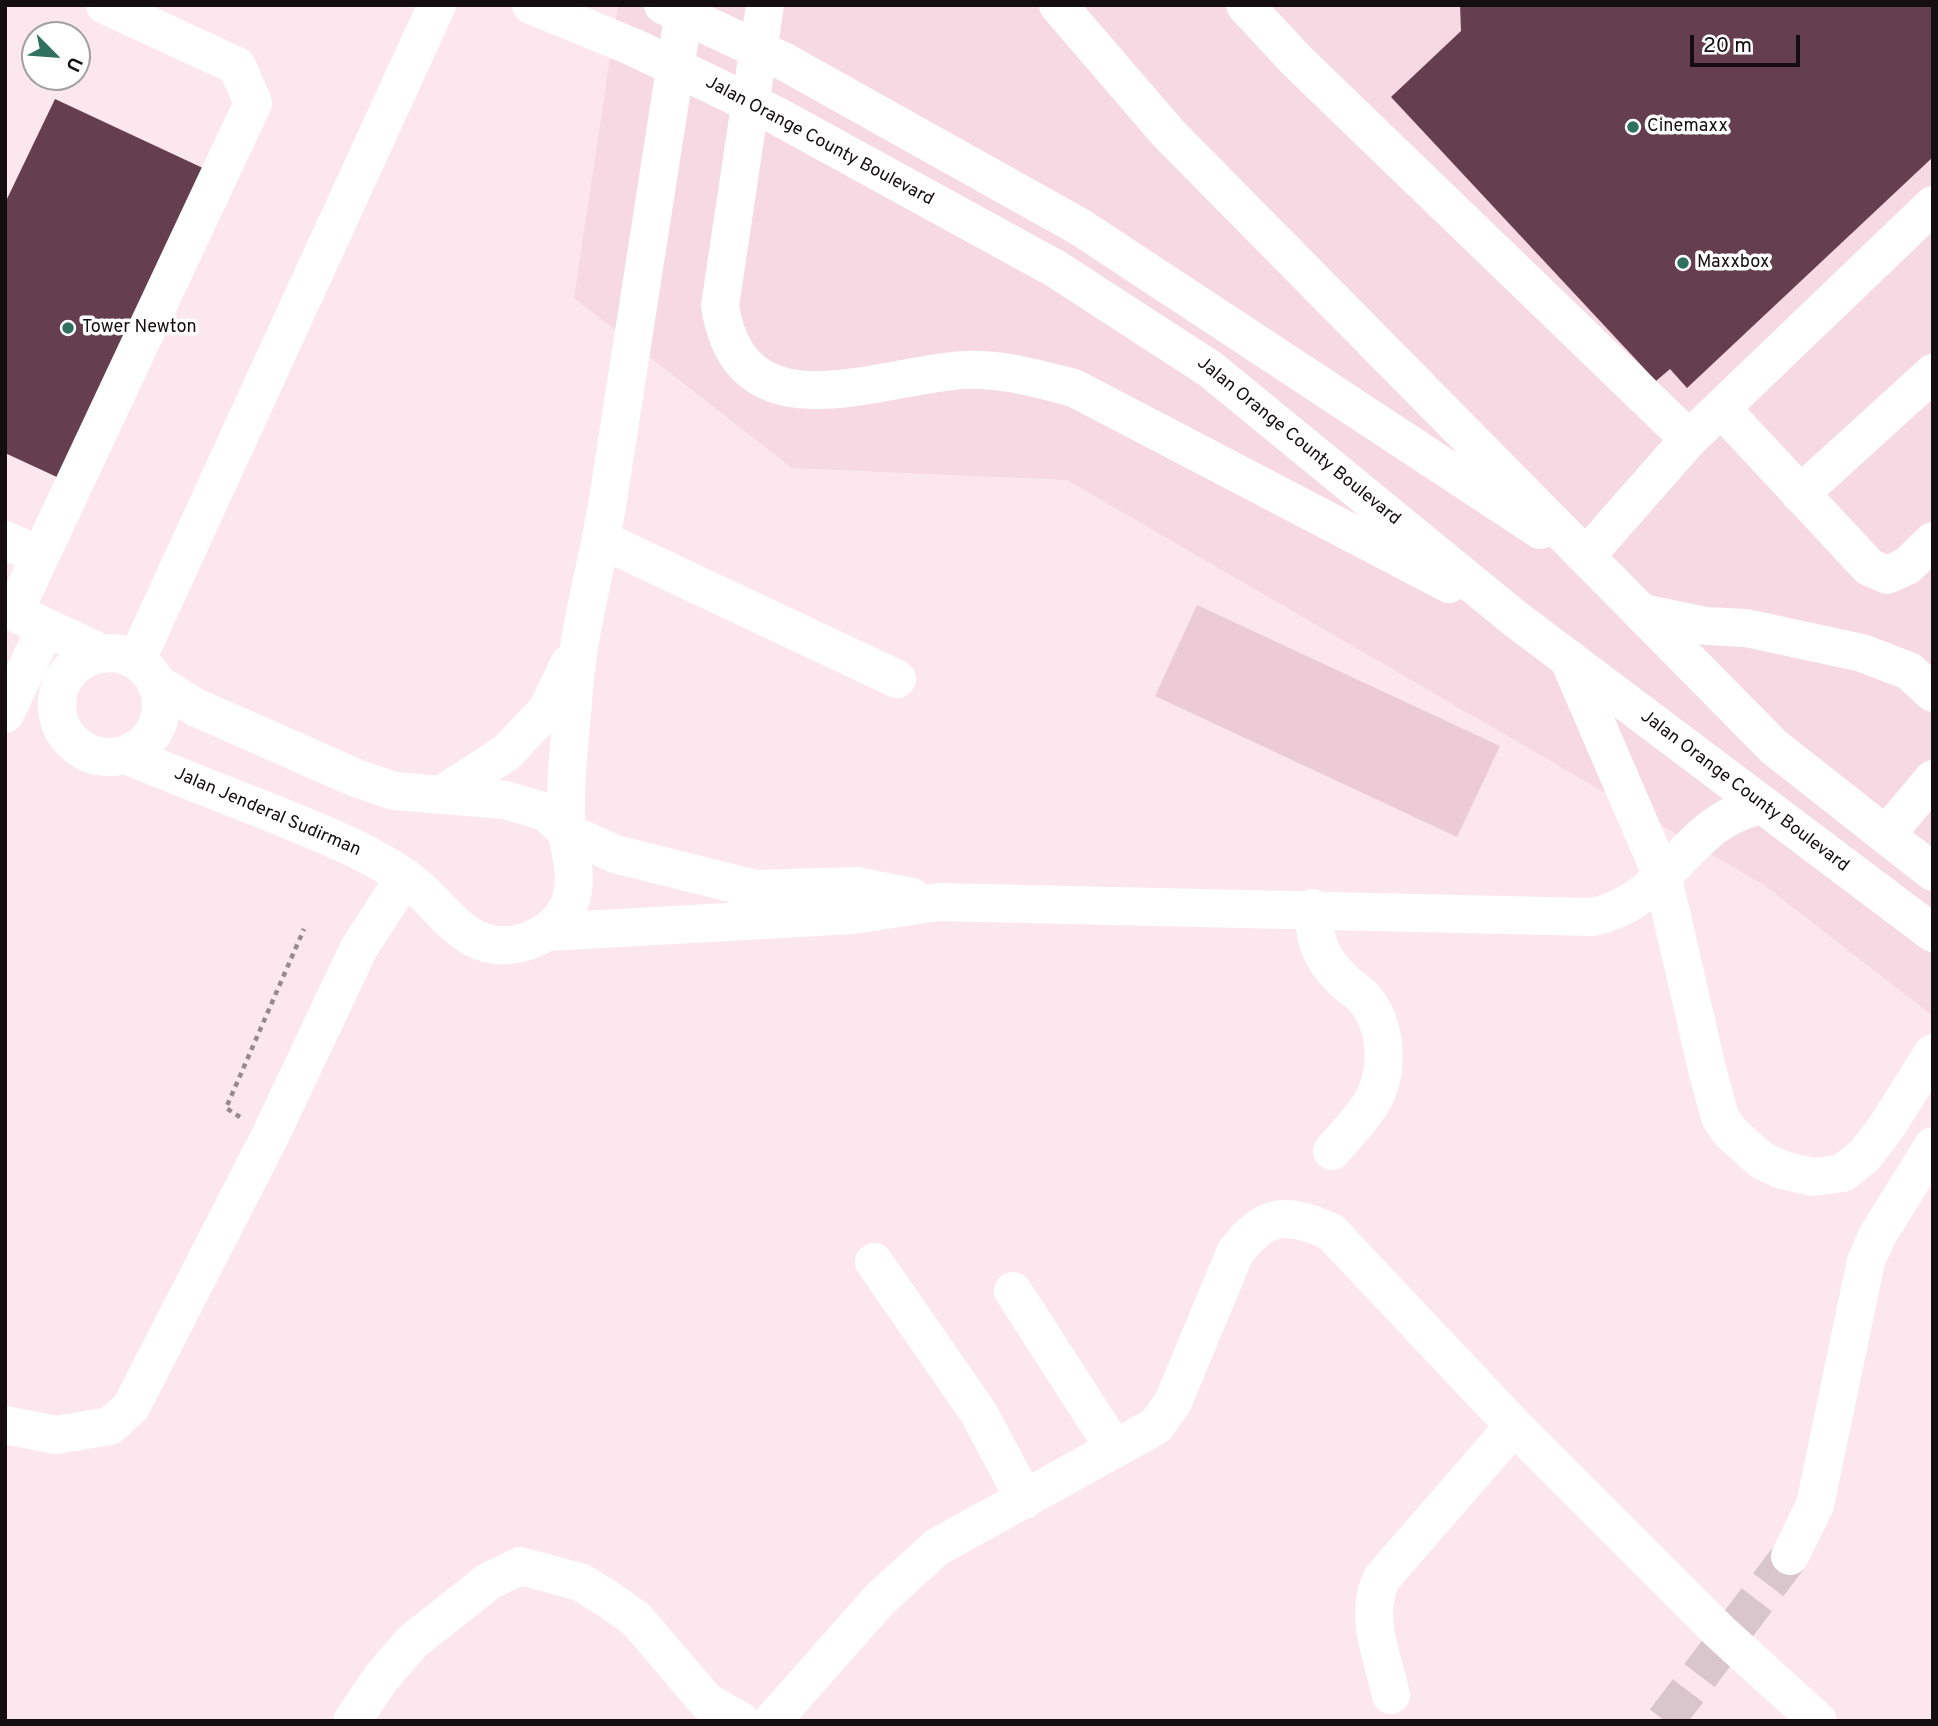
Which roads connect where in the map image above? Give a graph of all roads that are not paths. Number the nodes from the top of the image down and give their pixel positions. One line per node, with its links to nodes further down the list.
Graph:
1 (105, 5): 17 (street)
2 (437, 5): 24 (street)
3 (531, 5): 21 (street, Jalan Orange County Boulevard)
4 (663, 5): 18 (street)
5 (685, 5): 15 (street)
6 (765, 5): 21 (street)
7 (1058, 5): 18 (street)
8 (1245, 5): 12 (street)
9 (1933, 205): 11 (street)
10 (1933, 373): 13 (street)
11 (1721, 408): 12 (street); 13 (street)
12 (1689, 439): 18 (street)
13 (1800, 494): 16 (street)
14 (5, 540): 17 (street)
15 (602, 540): 22 (street); 25 (street)
16 (1933, 541)
17 (40, 556): 20 (street)
18 (1597, 565): 19 (street)
19 (1643, 613): 26 (street); 34 (street)
20 (22, 616): 24 (street); 27 (street)
21 (1513, 617): 23 (street, Jalan Orange County Boulevard)
22 (577, 646): 31 (street); 33 (street)
23 (1568, 658): 32 (street, Jalan Orange County Boulevard); 37 (street)
24 (131, 665): 28 (street); 29 (street); 31 (street)
25 (897, 679)
26 (1933, 693)
27 (6, 710): 28 (street)
28 (61, 729): 29 (street)
29 (126, 755): 36 (street, Jalan Jenderal Sudirman)
30 (1933, 779): 34 (street)
31 (433, 794): 33 (street)
32 (1762, 805): 37 (street); 41 (street, Jalan Orange County Boulevard)
33 (567, 832): 38 (street); 40 (street)
34 (1886, 835): 35 (street)
35 (1933, 872)
36 (405, 877): 40 (street, Jalan Jenderal Sudirman); 48 (street)
37 (1663, 878): 39 (street); 42 (street)
38 (938, 902): 39 (street); 40 (street, Jalan Jenderal Sudirman)
39 (1312, 908): 44 (street)
40 (548, 932)
41 (1933, 933)
42 (1933, 1053)
43 (1933, 1146): 51 (street)
44 (1332, 1152)
45 (874, 1262): 50 (street)
46 (1013, 1292): 49 (street)
47 (1514, 1426): 49 (street); 52 (street); 56 (street)
48 (7, 1427)
49 (1114, 1448): 50 (street)
50 (1025, 1500): 55 (street)
51 (1790, 1556)
52 (1391, 1695)
53 (352, 1721): 54 (street)
54 (741, 1721)
55 (772, 1721)
56 (1818, 1721)

